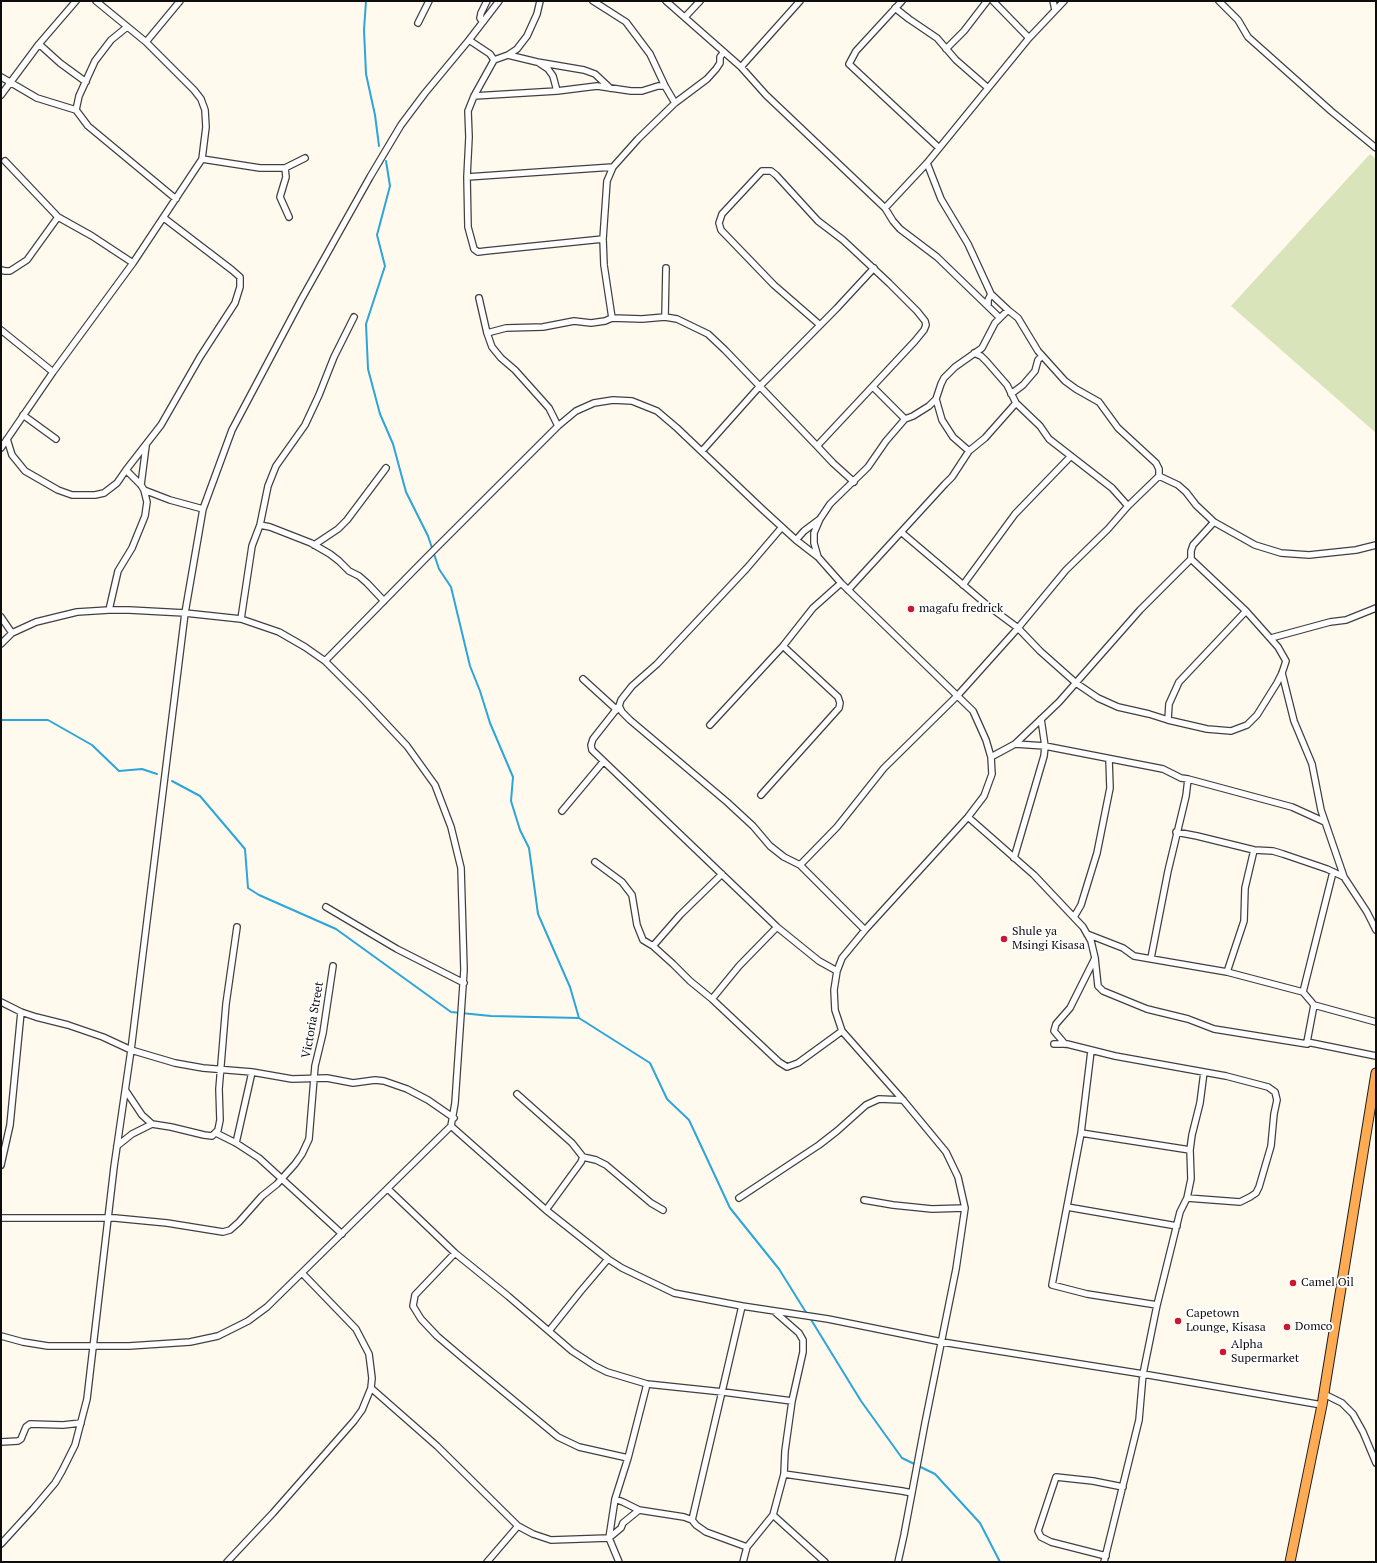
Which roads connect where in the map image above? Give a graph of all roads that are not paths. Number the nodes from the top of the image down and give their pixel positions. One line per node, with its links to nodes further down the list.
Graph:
1 (76, 1): 27 (street)
2 (96, 1): 23 (street)
3 (180, 1): 26 (street)
4 (429, 1): 22 (street)
5 (487, 1): 21 (street)
6 (499, 1): 21 (street)
7 (540, 1): 30 (street)
8 (593, 1): 37 (street)
9 (666, 1): 20 (street)
10 (700, 1): 20 (street)
11 (800, 1): 33 (street)
12 (902, 1): 18 (street)
13 (987, 1): 28 (street)
14 (993, 1): 24 (street)
15 (1052, 1): 19 (street)
16 (1064, 1): 19 (street)
17 (1219, 1): 46 (street)
18 (896, 8): 28 (street); 45 (street)
19 (1055, 10): 24 (street)
20 (685, 17): 29 (street)
21 (482, 22): 25 (street)
22 (418, 23)
23 (127, 27): 26 (street); 35 (street)
24 (1029, 38): 38 (street)
25 (469, 40): 31 (street); 100 (street)
26 (146, 42): 48 (street)
27 (39, 44): 35 (street); 36 (street)
28 (946, 49): 38 (street)
29 (724, 52): 33 (street); 43 (street)
30 (508, 55): 31 (street); 32 (street)
31 (494, 60): 42 (street)
32 (537, 62): 39 (street); 40 (street)
33 (740, 67): 55 (street)
34 (1, 77): 36 (street)
35 (86, 82): 44 (street)
36 (11, 83): 41 (street); 44 (street)
37 (665, 86): 39 (street); 43 (street)
38 (988, 88): 45 (street)
39 (611, 89): 40 (street)
40 (557, 91): 42 (street)
41 (1, 95)
42 (474, 96): 53 (street)
43 (675, 103): 51 (street)
44 (76, 110): 54 (street)
45 (938, 147): 50 (street)
46 (1376, 148)
47 (306, 158): 52 (street)
48 (202, 159): 52 (street); 54 (street)
49 (5, 161): 56 (street)
50 (927, 163): 55 (street); 64 (street)
51 (613, 167): 53 (street); 59 (street)
52 (285, 168): 57 (street)
53 (467, 177): 59 (street)
54 (176, 199): 58 (street)
55 (885, 208): 66 (street)
56 (58, 217): 60 (street); 63 (street)
57 (289, 217)
58 (164, 218): 60 (street); 88 (street)
59 (603, 239): 70 (street)
60 (132, 264): 77 (street)
61 (666, 268): 69 (street)
62 (874, 268): 72 (street); 72 (street); 79 (street)
63 (1, 270)
64 (991, 294): 66 (street); 67 (street)
65 (479, 298): 74 (street)
66 (988, 306): 71 (street)
67 (1008, 310): 71 (street); 76 (street)
68 (354, 317): 103 (street)
69 (665, 317): 70 (street); 78 (street)
70 (612, 318): 74 (street)
71 (1000, 318): 75 (street)
72 (820, 325): 78 (street)
73 (1, 330): 77 (street)
74 (487, 334): 85 (street)
75 (974, 354): 80 (street); 81 (street)
76 (1042, 356): 80 (street); 96 (street)
77 (53, 372): 83 (street)
78 (760, 387): 89 (street); 91 (street)
79 (873, 387): 84 (street); 89 (street)
80 (1011, 394): 82 (street)
81 (936, 399): 84 (street); 92 (street)
82 (1016, 403): 92 (street); 93 (street)
83 (23, 415): 86 (street); 87 (street)
84 (904, 419): 97 (street)
85 (558, 426): 91 (street); 114 (street)
86 (7, 439): 90 (street); 95 (street)
87 (56, 439)
88 (146, 446): 95 (street); 98 (street)
89 (817, 446): 97 (street)
90 (1, 448)
91 (702, 451): 104 (street)
92 (969, 451): 105 (street)
93 (1070, 456): 99 (street); 112 (street)
94 (386, 468): 107 (street)
95 (126, 470): 98 (street)
96 (1159, 476): 99 (street); 102 (street)
97 (854, 482): 101 (street)
98 (142, 488): 100 (street); 116 (street)
99 (1128, 506): 121 (street)
100 (203, 509): 118 (street)
101 (820, 519): 106 (street); 109 (street)
102 (1214, 522): 108 (street); 110 (street)
103 (260, 525): 107 (street); 120 (street)
104 (782, 527): 106 (street); 131 (street)
105 (901, 532): 112 (street); 113 (street)
106 (796, 540): 109 (street)
107 (314, 545): 114 (street)
108 (1376, 545)
109 (818, 557): 111 (street)
110 (1191, 559): 117 (street); 129 (street)
111 (840, 583): 113 (street); 125 (street)
112 (963, 585): 121 (street)
113 (848, 590): 130 (street)
114 (384, 601): 126 (street)
115 (1376, 608): 123 (street)
116 (109, 610): 118 (street); 122 (street)
117 (1246, 611): 123 (street); 133 (street)
118 (185, 613): 120 (street); 177 (street)
119 (1, 617): 122 (street)
120 (241, 619): 126 (street)
121 (1018, 628): 129 (street); 130 (street)
122 (12, 633): 124 (street)
123 (1271, 638): 127 (street)
124 (1, 644)
125 (783, 646): 134 (street); 141 (street)
126 (325, 661): 166 (street)
127 (1282, 673): 133 (street); 144 (street)
128 (583, 679): 131 (street)
129 (1076, 683): 132 (street); 133 (street)
130 (958, 695): 137 (street); 149 (street)
131 (618, 708): 139 (street); 149 (street)
132 (1040, 719): 135 (street); 136 (street)
133 (1168, 720)
134 (710, 725)
135 (1016, 744): 136 (street); 137 (street)
136 (1045, 746): 138 (street); 147 (street)
137 (991, 757): 143 (street)
138 (1109, 759): 140 (street); 154 (street)
139 (603, 762): 142 (street); 151 (street)
140 (1188, 779): 144 (street); 145 (street)
141 (761, 795)
142 (562, 811)
143 (968, 817): 147 (street); 157 (street)
144 (1325, 822): 152 (street)
145 (1176, 832): 146 (street); 162 (street)
146 (1254, 850): 150 (street); 165 (street)
147 (1014, 858): 154 (street)
148 (595, 862): 160 (street)
149 (800, 865): 157 (street)
150 (1333, 872): 152 (street); 167 (street)
151 (722, 874): 155 (street); 160 (street)
152 (1344, 877): 158 (street)
153 (326, 907): 166 (street)
154 (1074, 918): 159 (street)
155 (777, 927): 164 (street); 168 (street)
156 (238, 928): 180 (street)
157 (865, 930): 164 (street)
158 (1376, 930)
159 (1087, 934): 161 (street); 162 (street)
160 (653, 946): 168 (street)
161 (1095, 958): 174 (street); 176 (street)
162 (1151, 958): 165 (street)
163 (333, 966): 184 (street, Victoria Street)
164 (837, 972): 173 (street)
165 (1227, 972): 167 (street)
166 (464, 983): 188 (street)
167 (1303, 992): 170 (street)
168 (712, 999): 173 (street)
169 (1, 1002): 171 (street)
170 (1314, 1005): 172 (street); 174 (street)
171 (21, 1012): 177 (street); 197 (street)
172 (1376, 1022)
173 (842, 1031): 187 (street)
174 (1307, 1042): 179 (street)
175 (1054, 1044): 176 (street)
176 (1065, 1044): 178 (street)
177 (131, 1050): 180 (street); 185 (street)
178 (1091, 1051): 182 (street); 192 (street)
179 (1376, 1056)
180 (221, 1069): 181 (street); 191 (street)
181 (252, 1072): 184 (street); 193 (street)
182 (1204, 1072): 195 (street); 201 (street)
183 (1376, 1073): 225 (highway)
184 (314, 1078): 188 (street); 198 (street, Victoria Street)
185 (126, 1091): 189 (street); 194 (street)
186 (517, 1094): 196 (street)
187 (903, 1100): 200 (street); 204 (street)
188 (454, 1118): 190 (street)
189 (152, 1124): 191 (street); 194 (street)
190 (451, 1126): 199 (street); 205 (street)
191 (216, 1133): 193 (street)
192 (1080, 1133): 195 (street); 203 (street)
193 (236, 1143): 198 (street)
194 (117, 1146): 208 (street)
195 (1190, 1150): 201 (street)
196 (583, 1157): 205 (street); 206 (street)
197 (1, 1165)
198 (282, 1179): 208 (street, Victoria Street); 210 (street)
199 (388, 1189): 210 (street); 211 (street)
200 (739, 1198)
201 (1187, 1198): 209 (street)
202 (864, 1200): 204 (street)
203 (1067, 1207): 209 (street); 214 (street)
204 (965, 1208): 219 (street)
205 (546, 1210): 212 (street)
206 (663, 1210)
207 (1, 1218): 208 (street, Victoria Street)
208 (109, 1219): 220 (street)
209 (1177, 1226): 214 (street)
210 (342, 1234): 213 (street)
211 (455, 1253): 217 (street); 230 (street)
212 (608, 1259): 215 (street); 217 (street)
213 (302, 1273): 220 (street); 223 (street)
214 (1157, 1305): 221 (street)
215 (742, 1306): 216 (street); 224 (street)
216 (773, 1311): 219 (street); 226 (street)
217 (549, 1331): 222 (street)
218 (1, 1336): 220 (street)
219 (942, 1342): 221 (street); 234 (street)
220 (92, 1346): 228 (street)
221 (1143, 1374): 227 (street); 233 (street)
222 (646, 1384): 224 (street); 230 (street)
223 (371, 1388): 239 (street); 245 (street)
224 (723, 1392): 226 (street); 238 (street)
225 (1324, 1394): 227 (highway); 231 (street)
226 (792, 1401): 232 (street)
227 (1322, 1405): 251 (highway)
228 (81, 1423): 229 (street); 241 (street)
229 (1, 1442)
230 (628, 1458): 235 (street)
231 (1376, 1464)
232 (784, 1474): 234 (street); 237 (street)
233 (1123, 1487): 244 (street); 244 (street)
234 (912, 1494): 250 (street)
235 (615, 1499): 236 (street); 240 (street)
236 (640, 1510): 238 (street); 240 (street)
237 (773, 1515): 242 (street); 249 (street)
238 (692, 1520): 242 (street)
239 (518, 1526): 240 (street); 246 (street)
240 (609, 1538): 247 (street)
241 (1, 1544)
242 (748, 1547): 243 (street)
243 (744, 1559): 248 (street)
244 (1105, 1559)
245 (227, 1562)
246 (487, 1562)
247 (619, 1562)
248 (739, 1562)
249 (825, 1562)
250 (898, 1562)
251 (1290, 1562)

